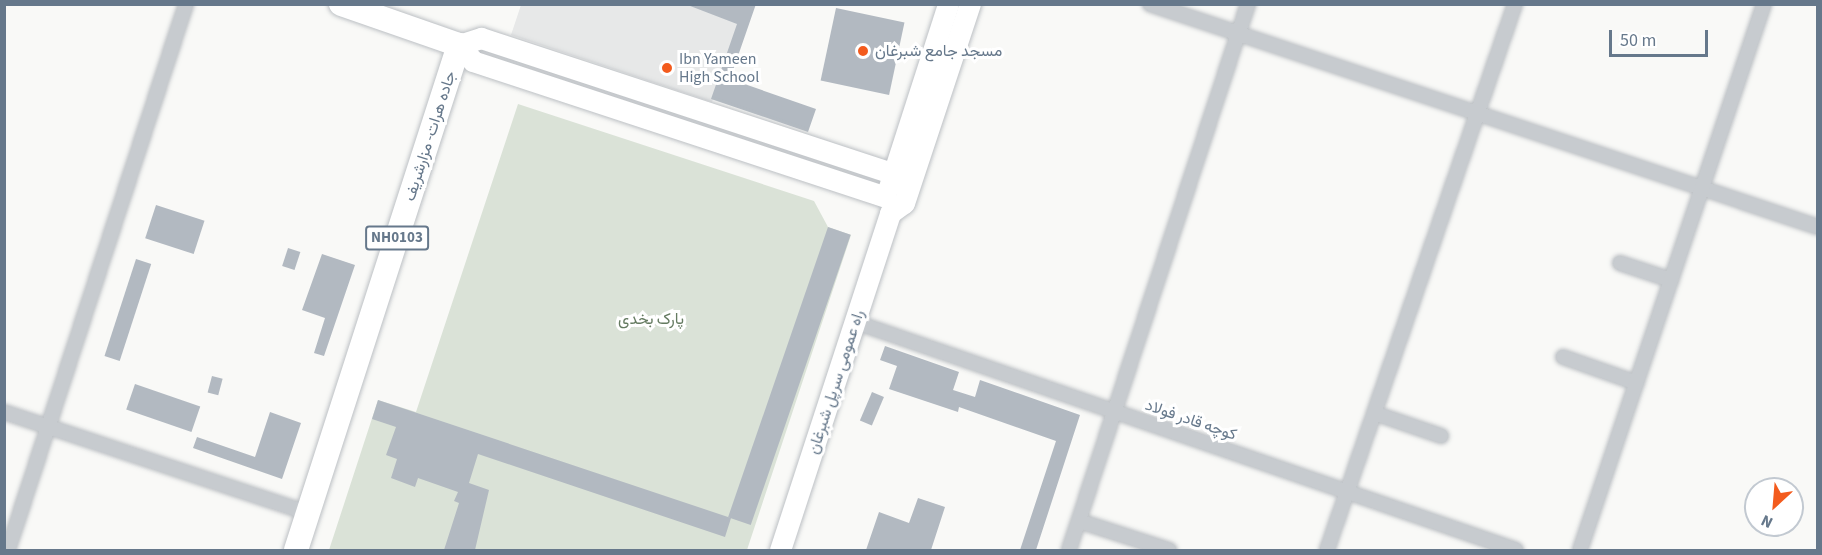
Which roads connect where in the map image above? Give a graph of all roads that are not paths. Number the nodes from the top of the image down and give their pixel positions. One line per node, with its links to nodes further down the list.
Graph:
1 (186, 4): 24 (street)
2 (341, 4): 10 (highway)
3 (948, 4): 12 (main road, راه عمومی سرپل شبرغان)
4 (970, 4): 12 (main road, راه عمومی سرپل شبرغان)
5 (1150, 4): 9 (street)
6 (1248, 4): 9 (street)
7 (1515, 4): 11 (street)
8 (1764, 4): 13 (street)
9 (1237, 35): 11 (street); 22 (street)
10 (459, 45): 12 (main road); 14 (main road); 27 (highway, جاده هرات- مزارشریف / NH0103)
11 (1479, 113): 13 (street); 23 (street)
12 (903, 176): 14 (main road, راه عمومی سرپل شبرغان)
13 (1702, 189): 15 (street); 17 (street)
14 (888, 205): 18 (main road, راه عمومی سرپل شبرغان)
15 (1818, 227)
16 (1620, 263): 17 (street)
17 (1671, 280): 20 (street)
18 (855, 322): 22 (street, کوچه قادر فولاد); 31 (main road, راه عمومی سرپل شبرغان)
19 (1563, 357): 20 (street)
20 (1637, 383): 36 (street)
21 (4, 412): 24 (street)
22 (1115, 412): 26 (street, کوچه قادر فولاد); 28 (street)
23 (1374, 413): 25 (street); 26 (street)
24 (51, 428): 27 (street); 29 (street)
25 (1441, 436)
26 (1346, 491): 34 (street); 35 (street, کوچه قادر فولاد)
27 (308, 513): 30 (highway, جاده هرات- مزارشریف / NH0103)
28 (1079, 521): 32 (street); 33 (street)
29 (8, 550)
30 (296, 550)
31 (780, 550)
32 (1069, 550)
33 (1169, 550)
34 (1327, 550)
35 (1516, 550)
36 (1580, 550)

